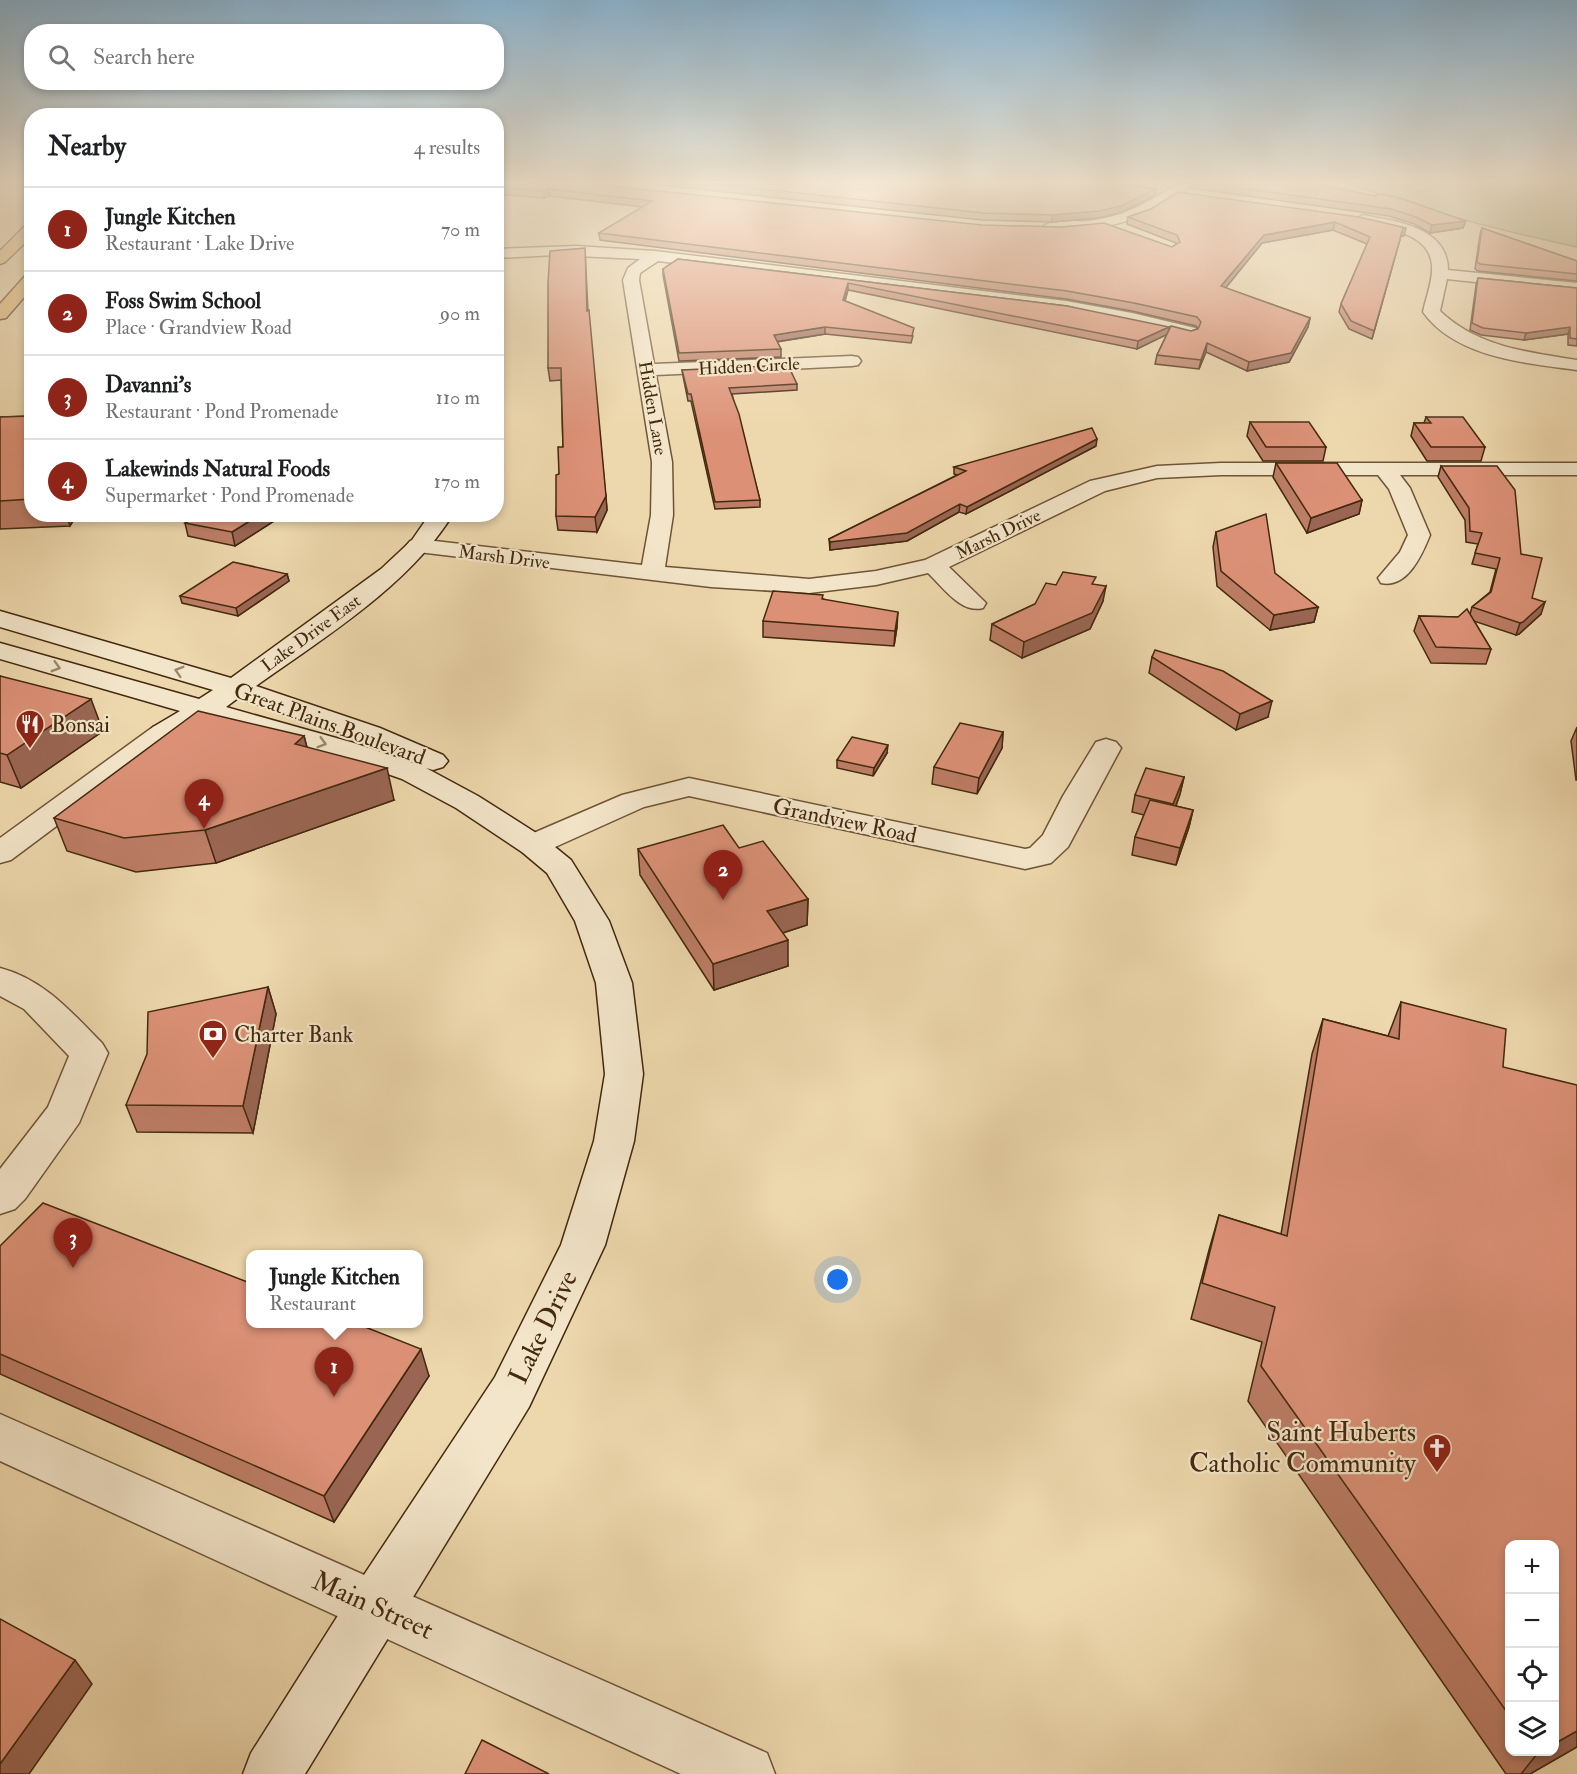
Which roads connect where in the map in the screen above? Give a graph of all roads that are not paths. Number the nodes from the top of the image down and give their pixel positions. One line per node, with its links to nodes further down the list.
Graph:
1 (639, 267): 11 (street, Hidden Lane)
2 (744, 267): 8 (street)
3 (1438, 267): 4 (street)
4 (1438, 274): 6 (street); 10 (street)
5 (24, 287): 7 (main road)
6 (1577, 288)
7 (0, 314)
8 (1189, 332)
9 (852, 361): 11 (street, Hidden Circle)
10 (1577, 365)
11 (646, 370): 17 (street, Hidden Lane)
12 (1383, 468): 13 (street, Marsh Drive); 16 (street, Marsh Drive); 18 (street)
13 (1577, 469)
14 (436, 522): 15 (street, Lake Drive East)
15 (418, 546): 17 (street, Marsh Drive); 22 (street, Lake Drive East)
16 (933, 565): 17 (street, Marsh Drive); 19 (street)
17 (652, 573)
18 (1390, 578)
19 (974, 603)
20 (0, 619): 22 (street, Great Plains Boulevard, one-way to 20)
21 (0, 651): 23 (street, Great Plains Boulevard, one-way to 23)
22 (234, 688): 23 (street, Lake Drive East); 25 (street, Great Plains Boulevard)
23 (205, 710): 25 (street, Great Plains Boulevard, one-way to 25); 26 (street, Lake Drive East)
24 (1106, 748): 25 (street, Grandview Road)
25 (533, 845): 30 (street, Lake Drive)
26 (0, 853)
27 (0, 980): 28 (street)
28 (0, 1197)
29 (0, 1437): 30 (street, Main Street)
30 (375, 1606): 31 (street, Lake Drive); 32 (street, Main Street)
31 (272, 1774)
32 (746, 1774)

